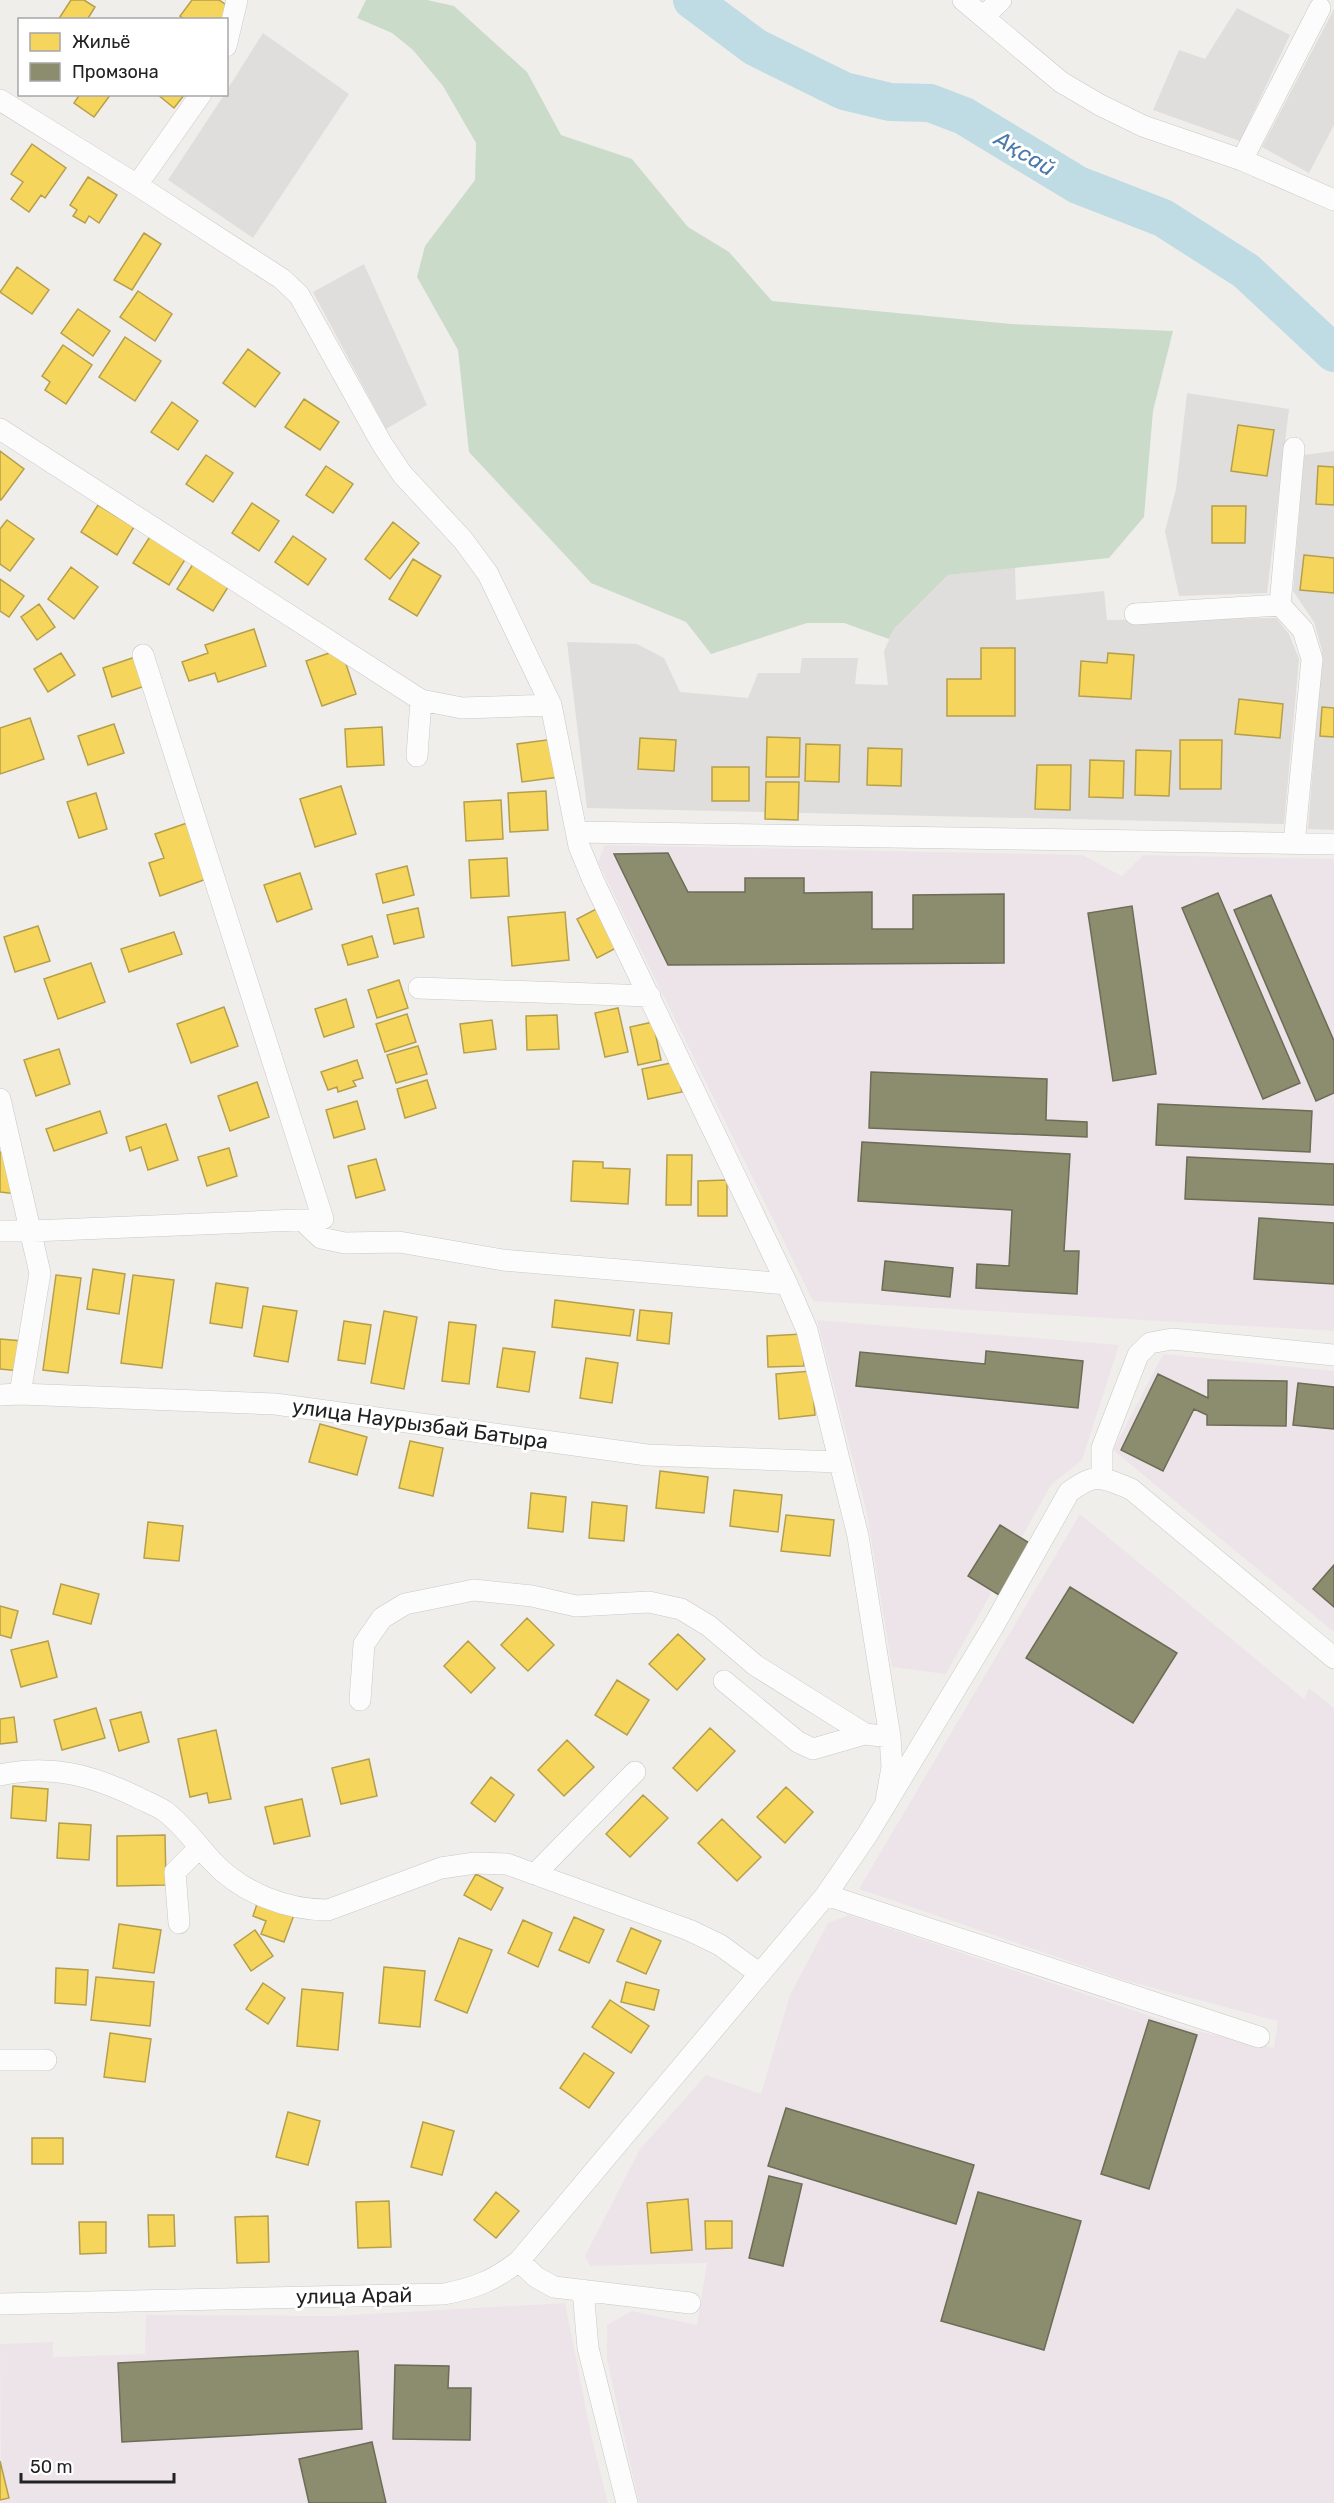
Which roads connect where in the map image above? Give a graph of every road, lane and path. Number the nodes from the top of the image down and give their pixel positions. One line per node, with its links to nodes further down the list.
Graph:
1 (237, 0): 6 (street)
2 (963, 0): 5 (street)
3 (1001, 0): 5 (street)
4 (1320, 8): 9 (street)
5 (983, 17): 9 (street)
6 (228, 38)
7 (200, 96): 10 (street)
8 (0, 100): 10 (street)
9 (1242, 160): 11 (street)
10 (137, 185): 18 (street)
11 (1334, 200)
12 (0, 429): 17 (street)
13 (1294, 448): 14 (street)
14 (1280, 604): 15 (street); 21 (street)
15 (1135, 614)
16 (143, 655): 26 (street)
17 (421, 700): 18 (street); 19 (street)
18 (551, 705): 20 (street)
19 (417, 756)
20 (576, 832): 21 (street); 24 (street)
21 (1294, 844): 22 (street)
22 (1334, 844)
23 (419, 988): 24 (street)
24 (650, 996): 29 (street)
25 (0, 1099): 28 (street)
26 (302, 1220): 28 (street); 29 (street)
27 (0, 1231): 28 (street)
28 (32, 1231): 31 (street)
29 (787, 1284): 32 (street)
30 (1334, 1355): 33 (street)
31 (5, 1395): 32 (street, улица Наурызбай Батыра)
32 (839, 1462): 38 (street)
33 (1102, 1478): 34 (street); 41 (street, улица Арай)
34 (1334, 1658)
35 (724, 1681): 37 (street)
36 (360, 1700): 37 (street)
37 (865, 1734): 38 (street)
38 (891, 1737): 41 (street)
39 (635, 1772): 43 (street)
40 (0, 1774): 42 (street)
41 (886, 1801): 44 (street, улица Арай)
42 (200, 1847): 43 (street); 45 (street)
43 (535, 1874): 46 (street)
44 (826, 1895): 46 (street, улица Арай); 47 (street)
45 (179, 1923)
46 (760, 1974): 50 (street, улица Арай)
47 (1259, 2037)
48 (0, 2060): 49 (street)
49 (46, 2060)
50 (519, 2261): 51 (street); 53 (street, улица Арай)
51 (583, 2290): 52 (street); 54 (street)
52 (690, 2303)
53 (0, 2304)
54 (627, 2503)

